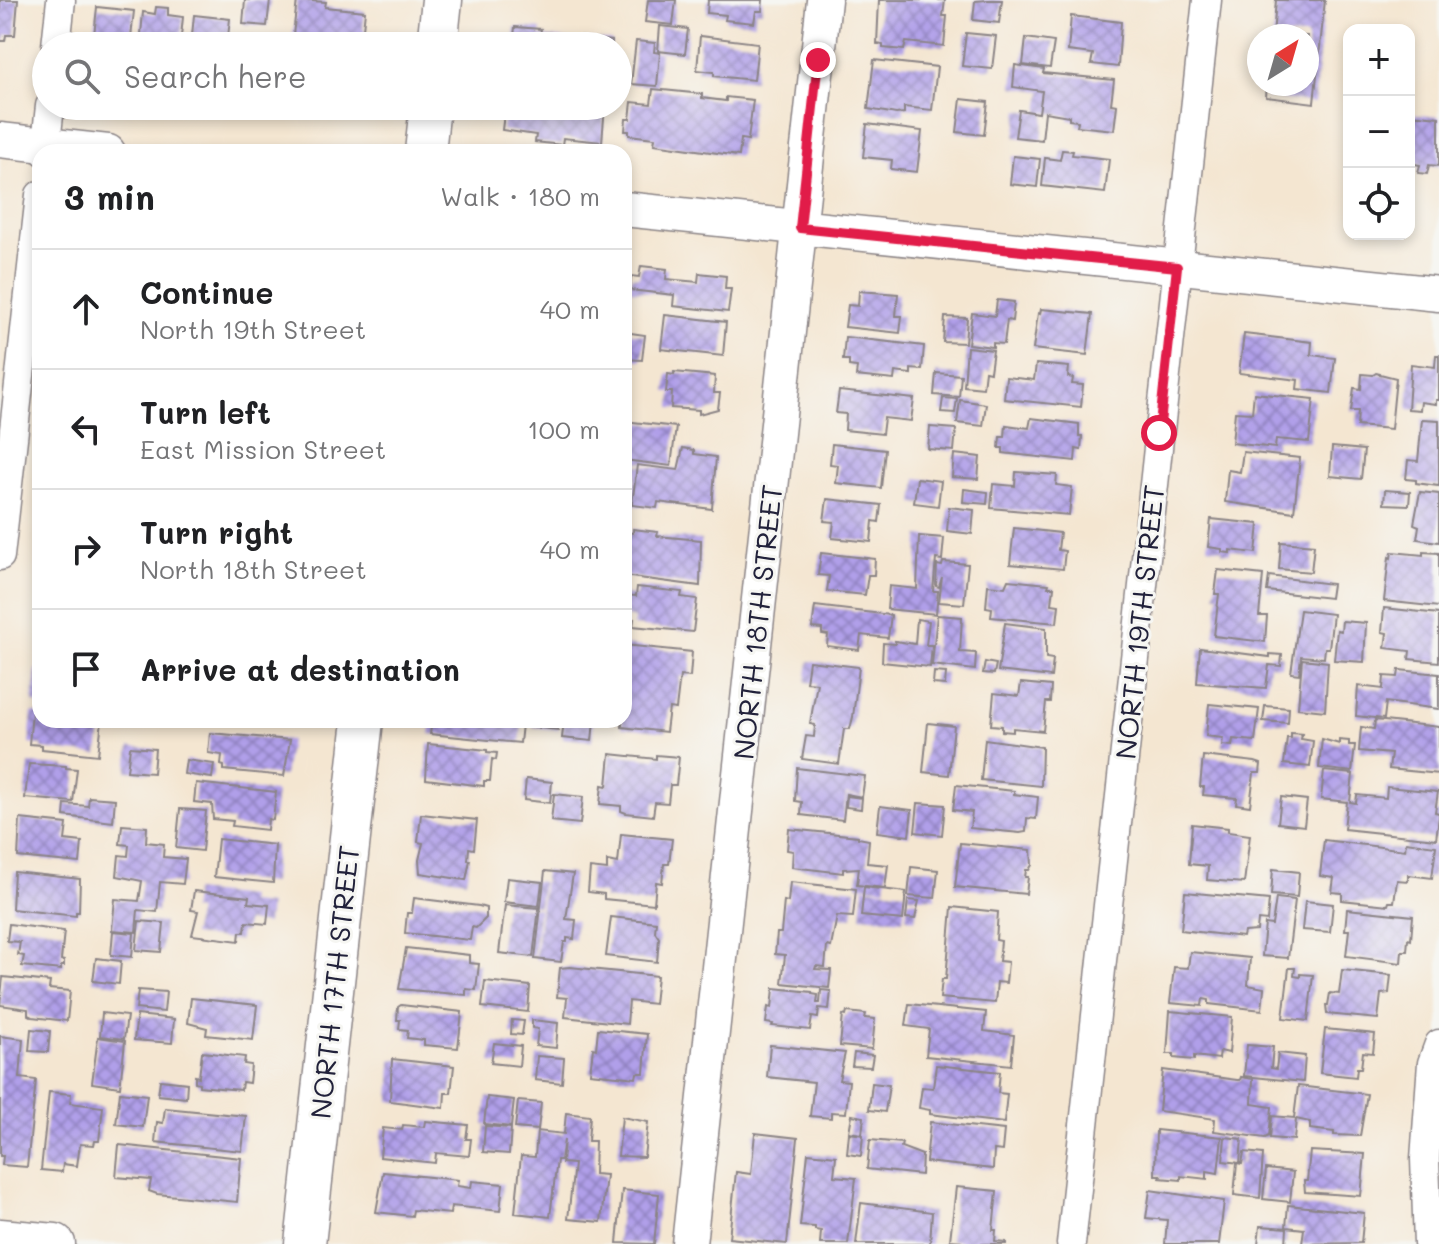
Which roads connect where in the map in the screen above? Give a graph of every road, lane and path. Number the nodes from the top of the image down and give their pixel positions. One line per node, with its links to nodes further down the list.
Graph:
1 (61, 0): 5 (street)
2 (442, 0): 6 (main road)
3 (824, 0): 14 (street, NORTH 18TH STREET)
4 (1207, 0): 16 (street, NORTH 19TH STREET)
5 (58, 32)
6 (439, 32)
7 (48, 120): 10 (street)
8 (428, 120): 11 (main road)
9 (0, 140): 12 (street)
10 (46, 144)
11 (426, 144)
12 (32, 146)
13 (632, 210): 14 (street)
14 (800, 228): 16 (street); 24 (street, NORTH 18TH STREET)
15 (32, 267): 18 (street)
16 (1177, 267): 17 (street); 25 (street, NORTH 19TH STREET)
17 (1439, 294)
18 (0, 556)
19 (362, 728): 23 (main road, NORTH 17TH STREET)
20 (1439, 1044): 26 (street)
21 (0, 1239): 22 (main road)
22 (55, 1244)
23 (305, 1244)
24 (689, 1244)
25 (1071, 1244)
26 (1428, 1244)

